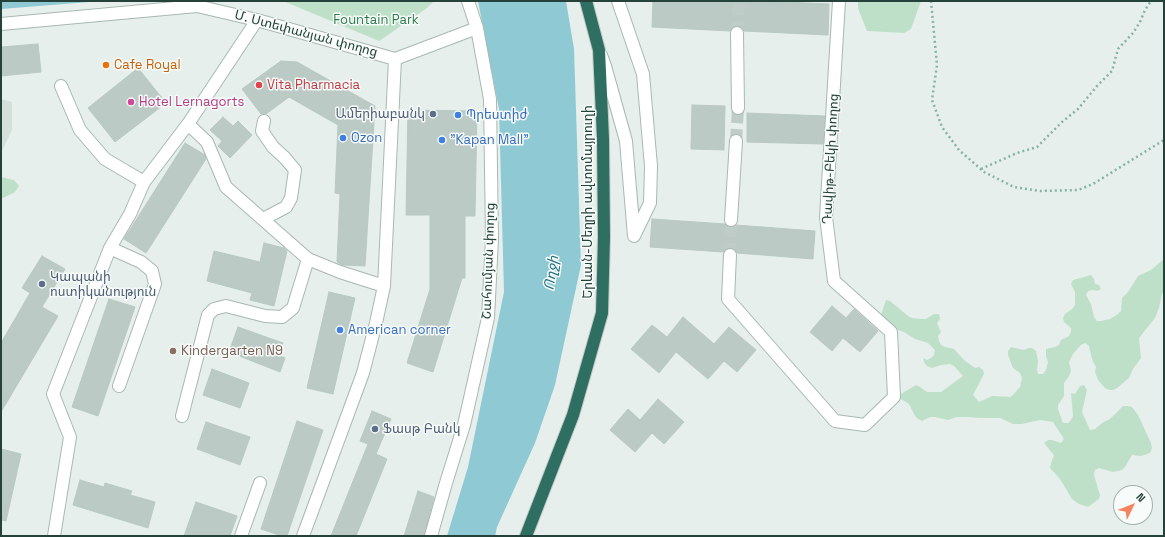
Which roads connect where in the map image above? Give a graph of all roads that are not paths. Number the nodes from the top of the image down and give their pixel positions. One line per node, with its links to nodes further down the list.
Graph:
1 (468, 1): 7 (street, Շահումյան փողոց)
2 (586, 1): 9 (highway, Երևան-Մեղրի ավտոմայրուղի)
3 (618, 1): 9 (street)
4 (840, 1): 20 (street, Դավիթ-Բեկի փողոց)
5 (257, 20): 6 (street, Մ. Ստեփանյան փողոց); 10 (street, Մ. Ստեփանյան փողոց); 14 (street)
6 (1, 24)
7 (477, 28): 10 (street); 29 (street, Շահումյան փողոց)
8 (737, 33): 12 (street)
9 (598, 50): 30 (highway, Երևան-Մեղրի ավտոմայրուղի)
10 (395, 59): 22 (street)
11 (61, 86): 16 (street)
12 (738, 108)
13 (264, 121): 17 (street)
14 (188, 124): 16 (street); 17 (street)
15 (736, 141): 18 (street)
16 (144, 182): 19 (street)
17 (263, 219): 21 (street)
18 (731, 220)
19 (110, 248): 23 (street); 26 (street)
20 (730, 255)
21 (308, 258): 22 (street); 24 (street)
22 (384, 286): 28 (street)
23 (119, 386)
24 (182, 416)
25 (260, 483): 27 (street)
26 (54, 536)
27 (241, 536)
28 (303, 536)
29 (430, 536)
30 (526, 536)

